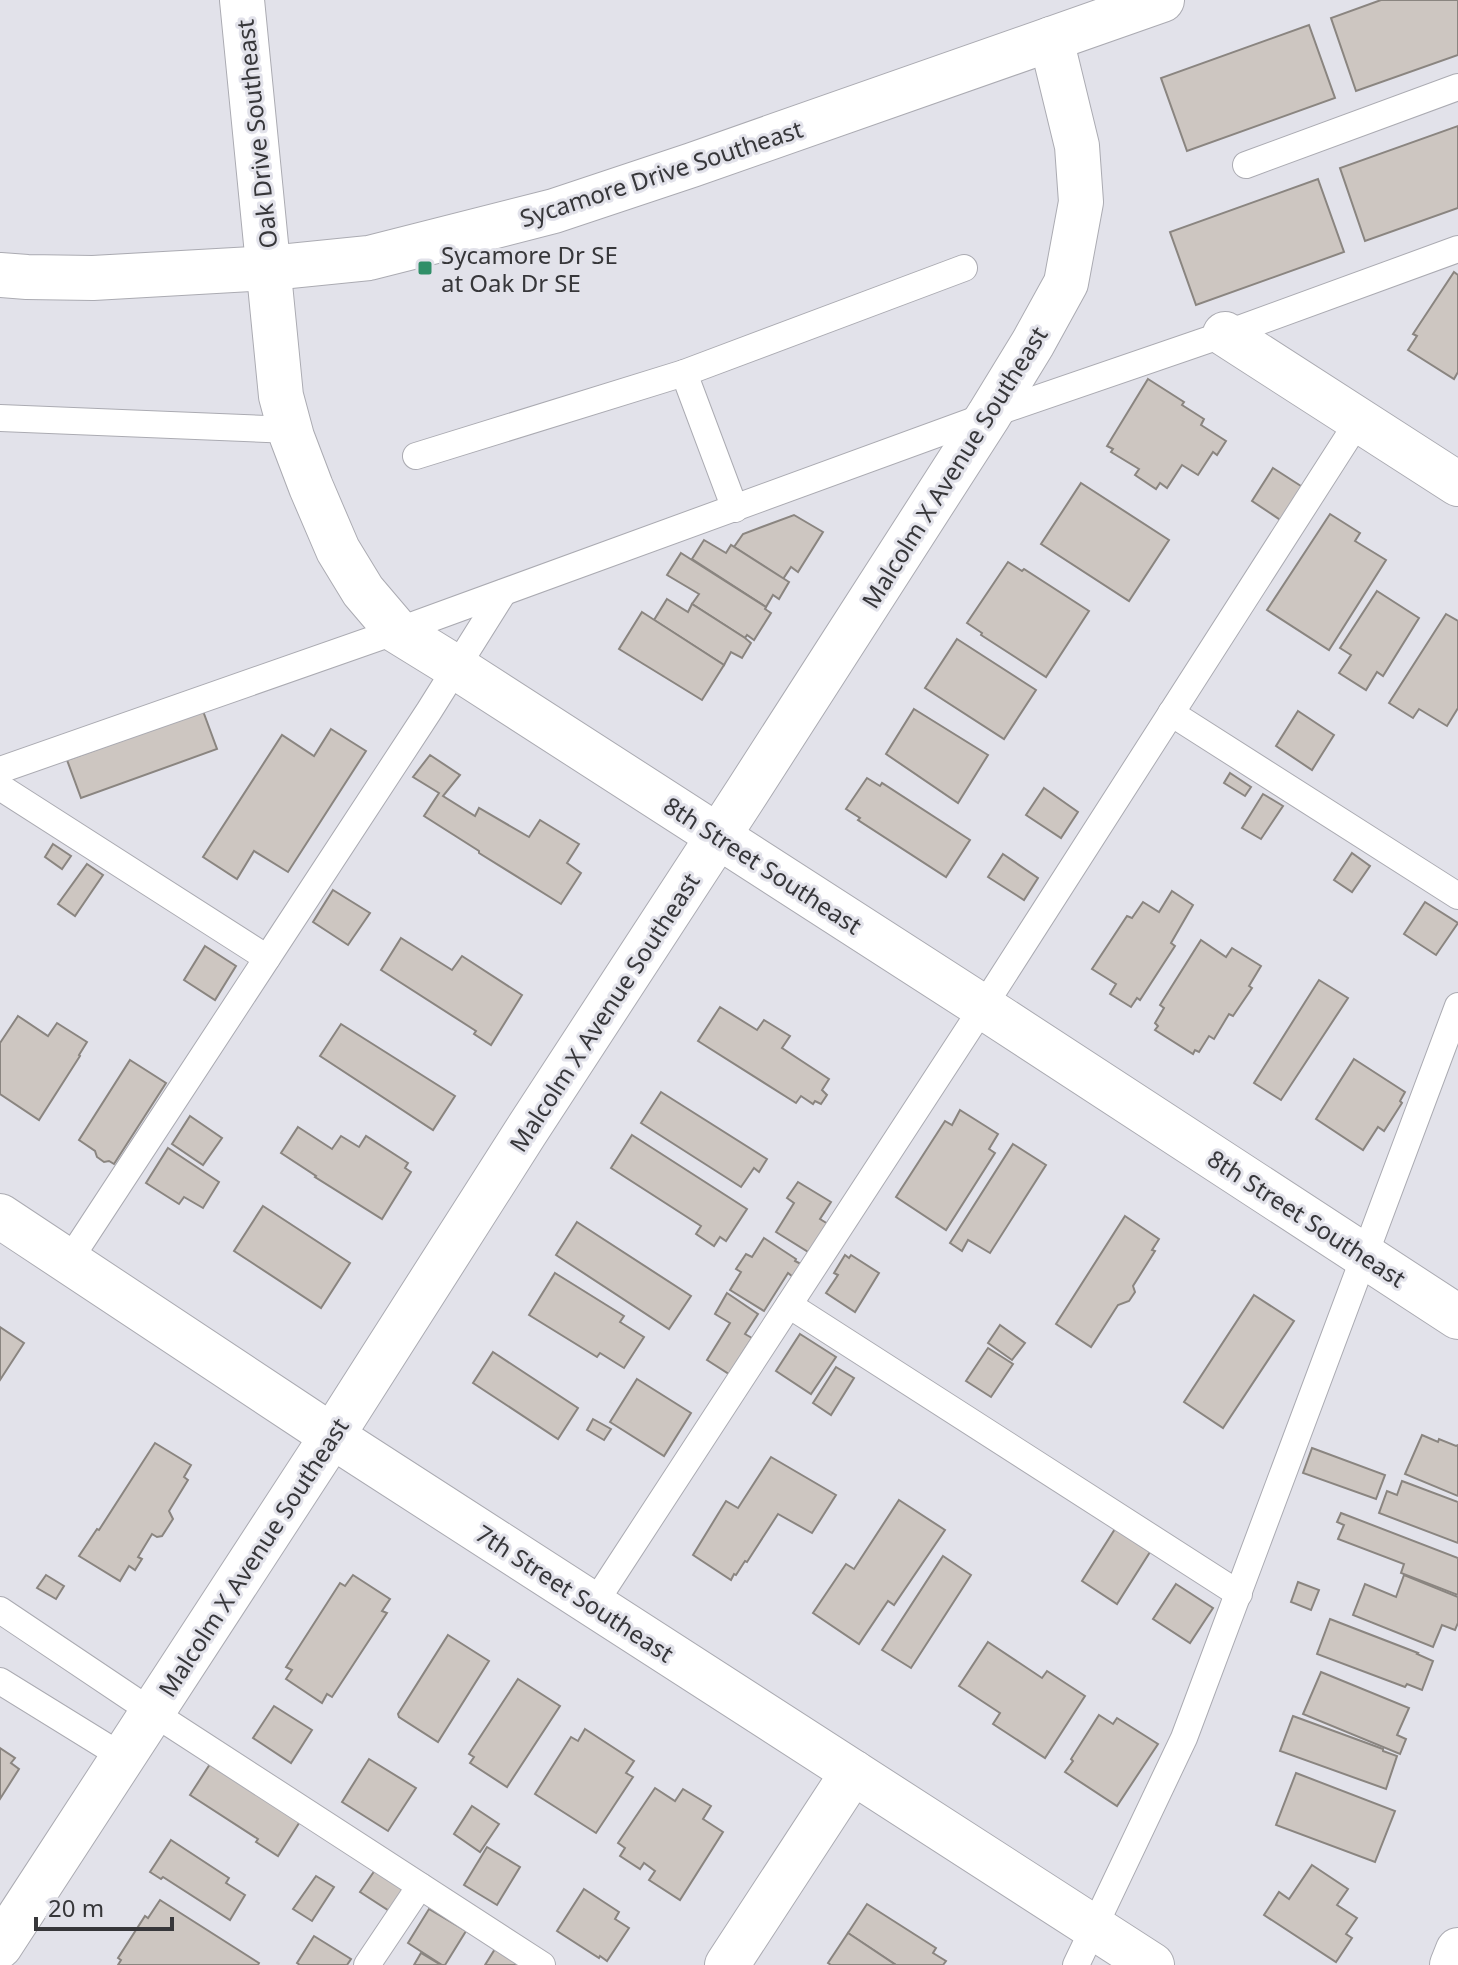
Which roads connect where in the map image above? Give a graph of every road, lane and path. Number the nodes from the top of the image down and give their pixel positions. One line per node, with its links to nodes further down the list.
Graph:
1 (242, 0): 7 (street, Oak Drive Southeast)
2 (1162, 0): 3 (street, Sycamore Drive Southeast)
3 (1051, 39): 7 (street, Sycamore Drive Southeast); 12 (street, Malcolm X Avenue Southeast)
4 (1458, 87): 5 (lane)
5 (1246, 165)
6 (1458, 249): 10 (lane)
7 (270, 268): 9 (street, Sycamore Drive Southeast); 15 (street, 8th Street Southeast)
8 (964, 268): 11 (lane)
9 (0, 275)
10 (1225, 334): 12 (lane); 14 (street)
11 (684, 373): 16 (lane); 18 (lane)
12 (989, 415): 18 (lane); 25 (street, Malcolm X Avenue Southeast)
13 (0, 418): 15 (lane)
14 (1359, 420): 17 (street); 22 (lane)
15 (291, 430): 20 (street, 8th Street Southeast)
16 (416, 456)
17 (1458, 484)
18 (735, 509): 19 (lane)
19 (503, 593): 20 (lane); 21 (lane)
20 (397, 631): 21 (street, 8th Street Southeast); 23 (lane)
21 (457, 668): 25 (street, 8th Street Southeast); 27 (lane)
22 (1171, 713): 26 (lane); 29 (lane)
23 (0, 770)
24 (0, 787): 27 (lane)
25 (719, 837): 29 (street, 8th Street Southeast); 35 (street, Malcolm X Avenue Southeast)
26 (1458, 896)
27 (267, 958): 32 (lane)
28 (1458, 1006): 31 (lane)
29 (983, 1007): 31 (street, 8th Street Southeast); 33 (lane)
30 (0, 1216): 32 (street, 7th Street Southeast)
31 (1365, 1256): 34 (street, 8th Street Southeast); 36 (lane)
32 (68, 1262): 35 (street, 7th Street Southeast)
33 (789, 1305): 36 (lane); 37 (lane)
34 (1458, 1317)
35 (332, 1436): 37 (street, 7th Street Southeast); 40 (street, Malcolm X Avenue Southeast)
36 (1239, 1594): 45 (lane)
37 (594, 1604): 42 (street, 7th Street Southeast)
38 (0, 1610): 40 (lane)
39 (0, 1681): 41 (lane)
40 (152, 1712): 41 (street, Malcolm X Avenue Southeast); 43 (lane)
41 (123, 1757): 44 (street, Malcolm X Avenue Southeast)
42 (853, 1772): 45 (street, 7th Street Southeast); 49 (street)
43 (420, 1886): 47 (lane); 48 (lane)
44 (0, 1946)
45 (1086, 1947): 50 (street, 7th Street Southeast)
46 (1458, 1950): 51 (street)
47 (367, 1965)
48 (542, 1965)
49 (727, 1965)
50 (1152, 1965)
51 (1452, 1965)

